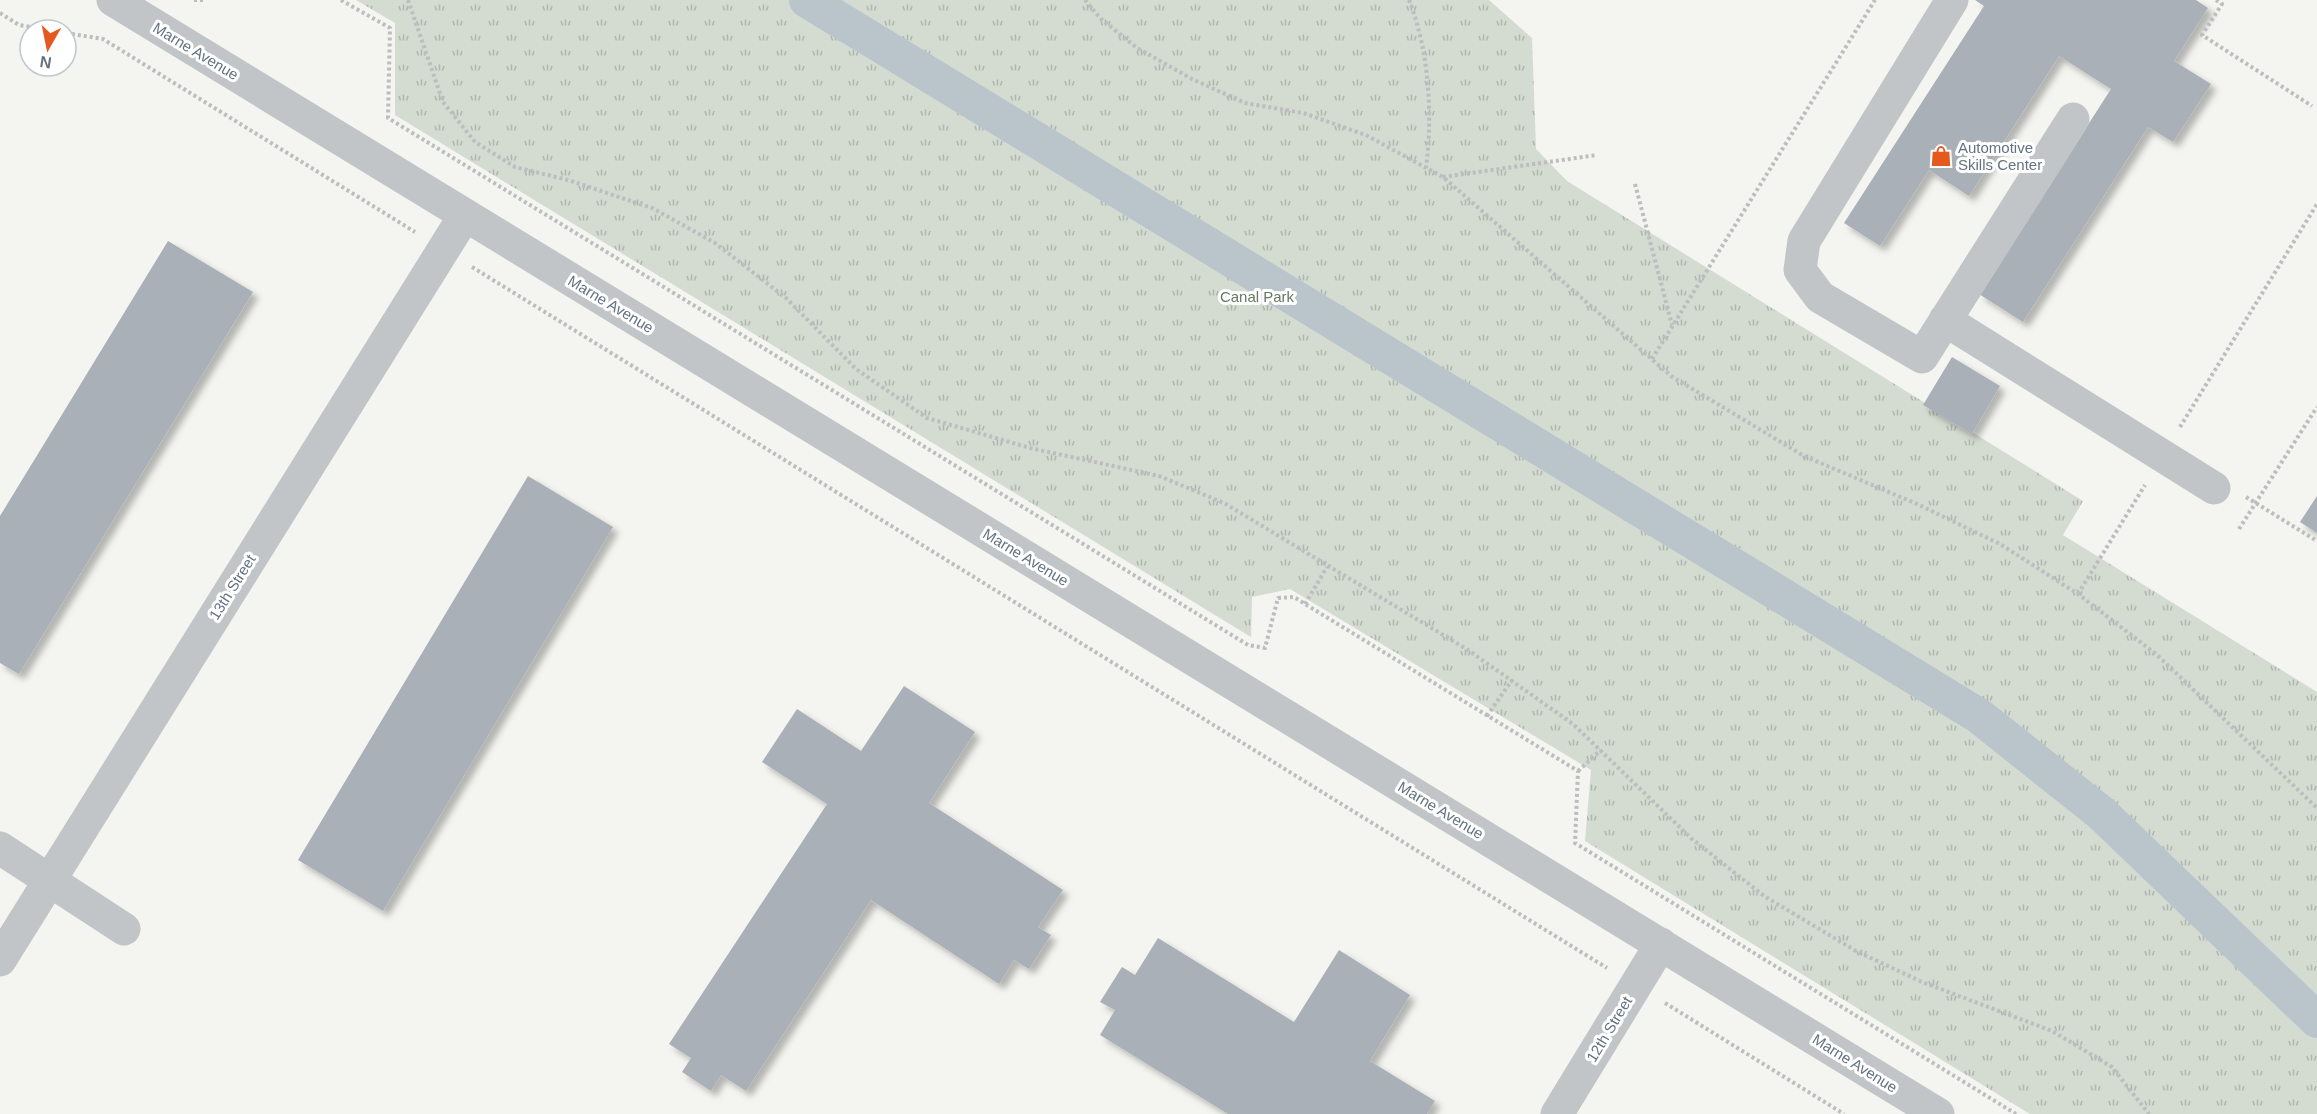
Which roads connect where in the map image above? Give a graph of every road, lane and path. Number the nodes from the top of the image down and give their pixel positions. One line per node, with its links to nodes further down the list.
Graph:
1 (113, 0): 21 (street, Marne Avenue)
2 (194, 0): 3 (path)
3 (206, 0)
4 (341, 0): 34 (path)
5 (408, 0): 32 (path)
6 (1085, 0): 17 (path)
7 (1409, 0): 17 (path)
8 (1875, 0): 24 (path)
9 (1952, 0): 23 (street)
10 (2216, 0): 14 (path)
11 (0, 13): 12 (path)
12 (18, 24)
13 (78, 35): 22 (path)
14 (2312, 106)
15 (2073, 119): 23 (street)
16 (1597, 155): 18 (path)
17 (1426, 168): 18 (path)
18 (1443, 177): 25 (path)
19 (1635, 184): 24 (path)
20 (2317, 204): 27 (path)
21 (465, 215): 22 (street, 13th Street); 43 (street, Marne Avenue)
22 (443, 249): 41 (street, 13th Street); 45 (path)
23 (1945, 320): 27 (street)
24 (1673, 326): 25 (path)
25 (1652, 359): 33 (path)
26 (2317, 407): 29 (path)
27 (2163, 456): 28 (street); 33 (path)
28 (2225, 490): 29 (path)
29 (2256, 503): 30 (path); 31 (path)
30 (2239, 530)
31 (2317, 541)
32 (1328, 567): 34 (path); 35 (path)
33 (2078, 594): 39 (path)
34 (1305, 604): 36 (path)
35 (1512, 680): 36 (path); 37 (path)
36 (1487, 716): 38 (path)
37 (1601, 750): 38 (path); 50 (path)
38 (1578, 771): 49 (path)
39 (2317, 808)
40 (0, 848): 41 (street)
41 (47, 881): 42 (street); 44 (street, 13th Street)
42 (124, 929)
43 (1661, 944): 45 (street, 12th Street); 48 (street, Marne Avenue)
44 (0, 960)
45 (1635, 985): 46 (street, 12th Street); 47 (path)
46 (1557, 1114)
47 (1844, 1114)
48 (1938, 1114)
49 (2016, 1114)
50 (2149, 1114)

